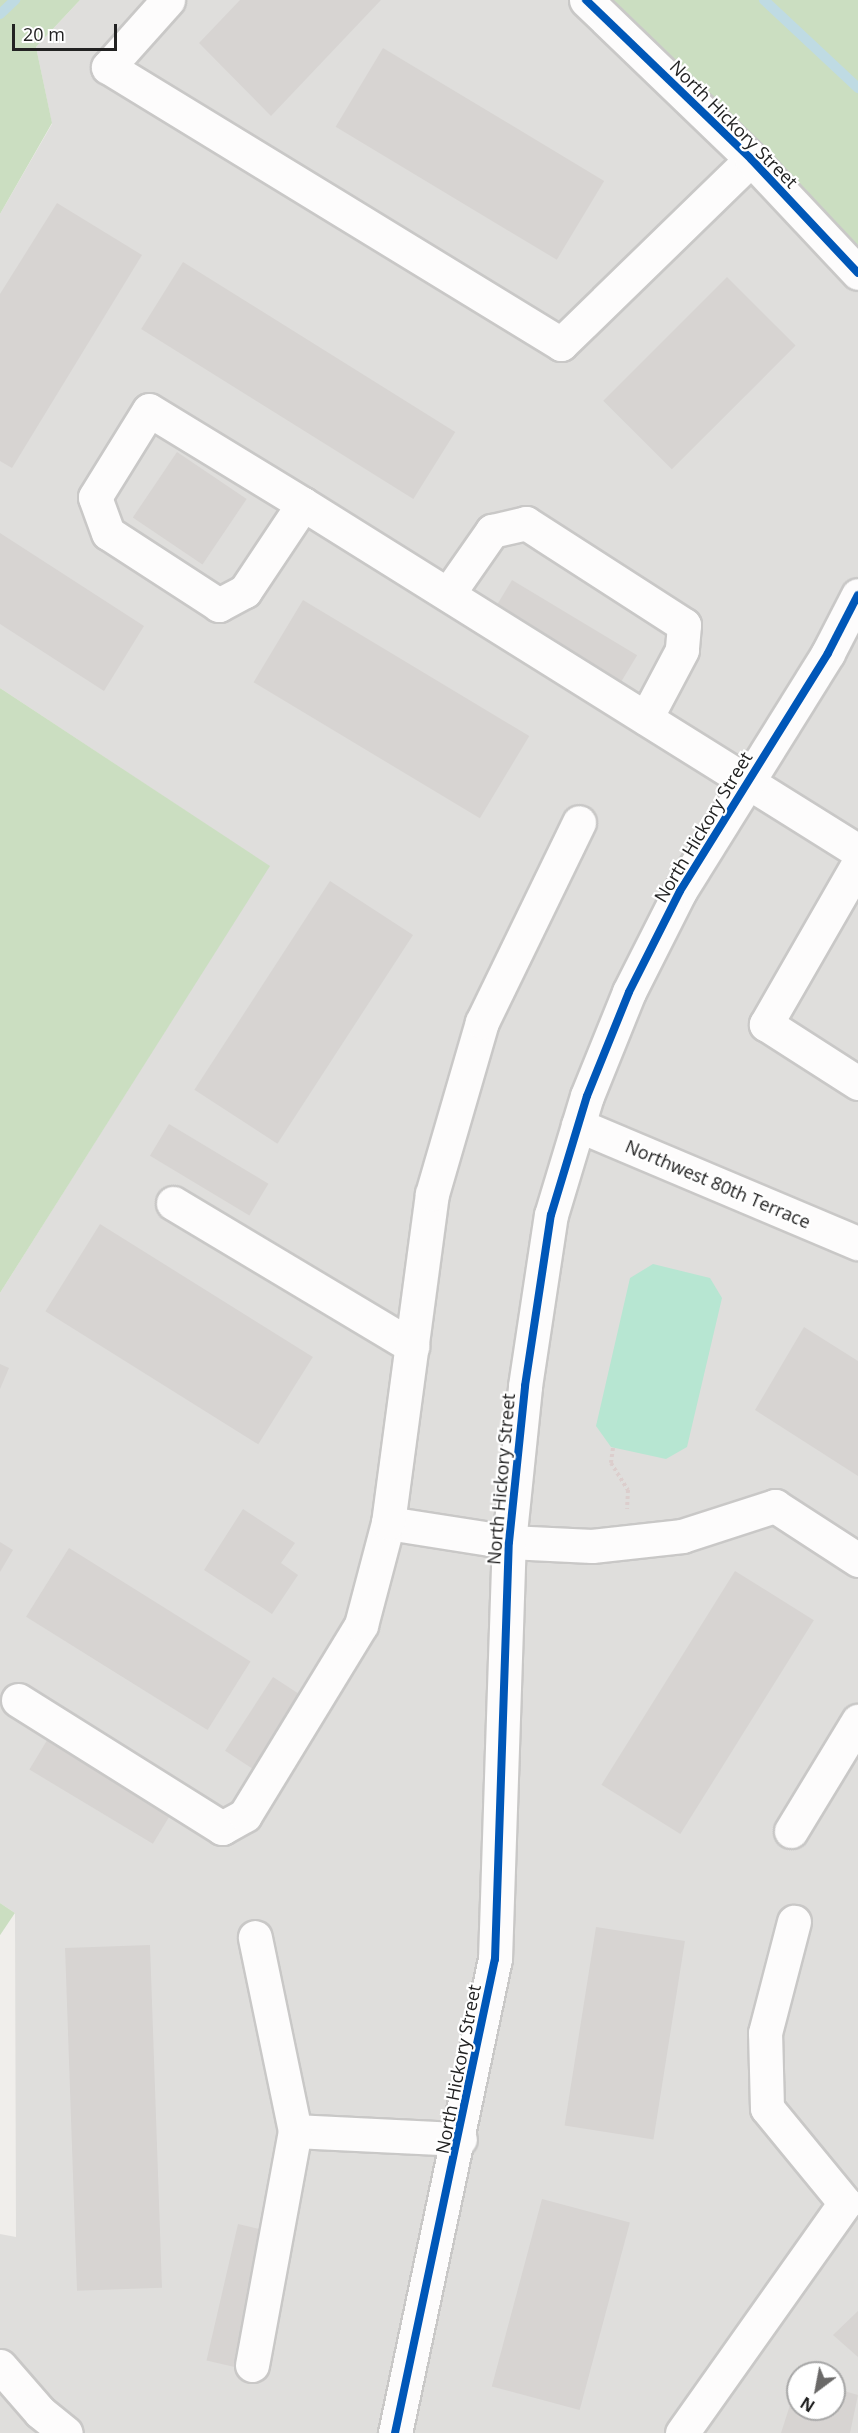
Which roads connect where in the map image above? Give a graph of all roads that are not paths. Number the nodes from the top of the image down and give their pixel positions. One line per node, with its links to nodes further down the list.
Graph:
1 (168, 0): 3 (street)
2 (586, 0): 3 (street, North Hickory Street)
3 (751, 159): 4 (street, North Hickory Street)
4 (858, 273)
5 (303, 504): 5 (street); 6 (street)
6 (448, 594): 8 (street); 8 (street)
7 (858, 595): 9 (street, North Hickory Street)
8 (646, 718): 9 (street)
9 (748, 782): 11 (street); 14 (street, North Hickory Street)
10 (579, 822): 17 (street)
11 (858, 850)
12 (858, 864): 13 (street)
13 (858, 1083)
14 (578, 1125): 16 (street, Northwest 80th Terrace); 19 (street, North Hickory Street)
15 (173, 1203): 17 (street)
16 (858, 1243)
17 (412, 1346): 18 (street)
18 (388, 1523): 19 (street); 21 (street)
19 (509, 1542): 20 (street); 27 (street, North Hickory Street)
20 (858, 1560)
21 (18, 1700)
22 (858, 1721): 23 (street)
23 (791, 1831)
24 (794, 1922): 28 (street)
25 (255, 1937): 26 (street)
26 (296, 2131): 27 (street); 29 (street)
27 (460, 2139): 32 (street, North Hickory Street)
28 (852, 2194): 33 (street)
29 (252, 2365)
30 (0, 2366): 31 (street)
31 (66, 2433)
32 (395, 2433)
33 (682, 2433)

